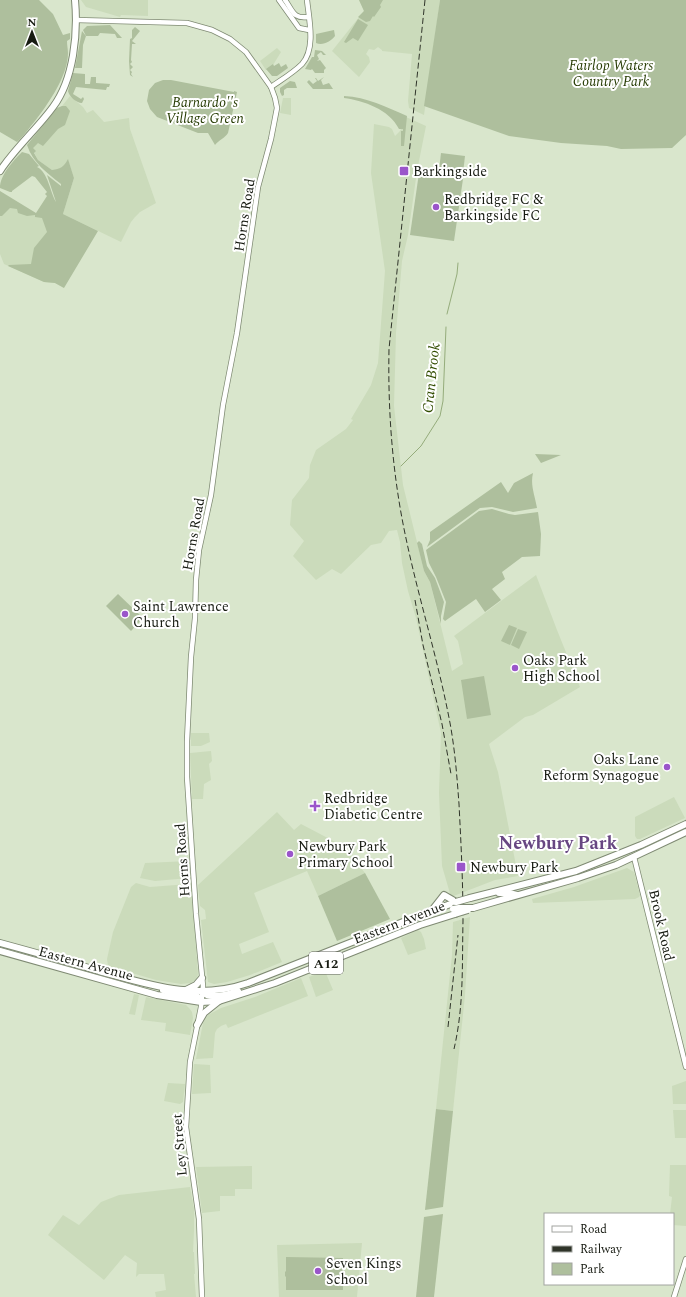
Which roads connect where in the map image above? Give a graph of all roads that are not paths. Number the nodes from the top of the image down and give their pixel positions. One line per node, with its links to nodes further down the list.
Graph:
1 (75, 0): 6 (main road)
2 (279, 0): 7 (street)
3 (285, 0): 5 (street)
4 (307, 0): 5 (street)
5 (308, 17): 7 (street)
6 (76, 20): 8 (street, Horns Road); 9 (main road)
7 (309, 30): 8 (street)
8 (271, 87): 22 (street, Horns Road)
9 (0, 171)
10 (686, 824): 13 (main road, Eastern Avenue / A12)
11 (686, 832): 12 (main road, Eastern Avenue / A12)
12 (634, 857): 14 (main road, Eastern Avenue / A12); 30 (street, Brook Road)
13 (498, 892): 14 (main road); 15 (main road, Eastern Avenue / A12, bridge); 16 (main road)
14 (518, 895): 16 (main road, Eastern Avenue / A12)
15 (456, 902): 17 (main road, Eastern Avenue / A12); 18 (main road)
16 (495, 902): 19 (main road, Eastern Avenue / A12, bridge)
17 (446, 906): 18 (main road, Eastern Avenue / A12); 19 (main road)
18 (431, 911): 26 (main road, Eastern Avenue / A12)
19 (454, 911): 24 (main road, Eastern Avenue / A12)
20 (0, 943): 23 (main road, Eastern Avenue / A12)
21 (0, 951): 28 (main road, Eastern Avenue / A12)
22 (202, 978): 25 (main road); 26 (street, Horns Road)
23 (156, 986): 25 (main road, Eastern Avenue / A12); 28 (main road)
24 (257, 989): 26 (main road); 27 (main road, Eastern Avenue / A12)
25 (186, 990): 26 (main road, Eastern Avenue / A12)
26 (202, 991): 28 (street, Ley Street)
27 (219, 1001): 28 (main road, Eastern Avenue / A12); 29 (main road)
28 (201, 1002): 29 (street, Ley Street)
29 (197, 1025): 32 (street, Ley Street)
30 (686, 1067)
31 (686, 1259): 33 (street)
32 (202, 1297)
33 (674, 1297)

